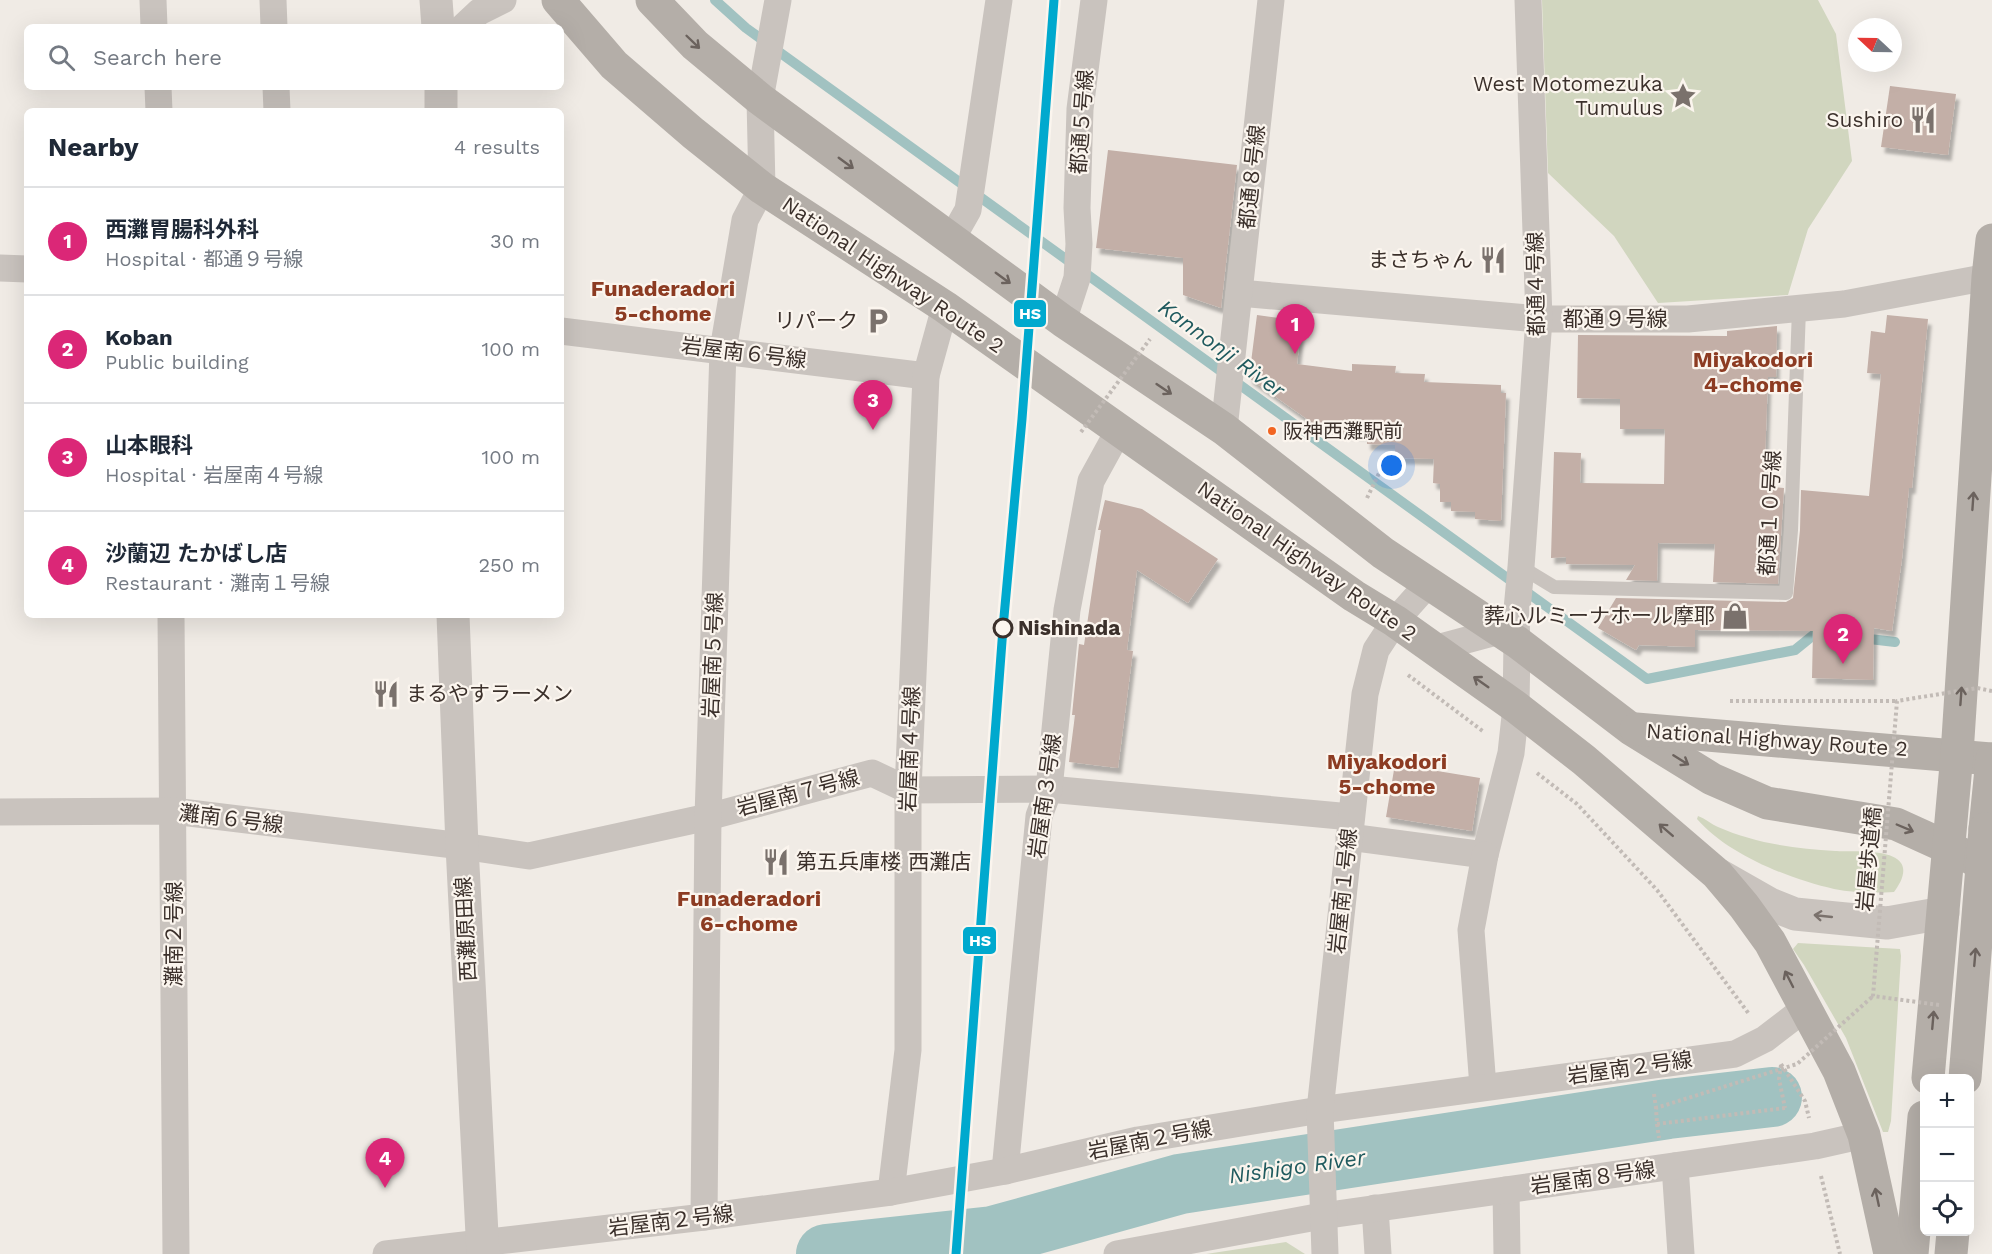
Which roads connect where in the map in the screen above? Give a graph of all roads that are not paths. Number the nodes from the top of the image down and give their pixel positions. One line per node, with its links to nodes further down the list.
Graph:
1 (153, 0): 12 (street)
2 (273, 0): 13 (street)
3 (436, 0): 14 (street)
4 (503, 0): 15 (street)
5 (558, 0): 23 (highway, National Highway Route 2)
6 (652, 0): 19 (highway, National Highway Route 2, one-way to 19)
7 (778, 0): 19 (street, 岩屋南５号線)
8 (999, 0): 24 (street)
9 (1094, 0): 33 (street, 都通５号線)
10 (1271, 0): 29 (street, 都通８号線)
11 (1528, 0): 32 (street, 都通４号線)
12 (154, 24)
13 (274, 24)
14 (438, 24)
15 (467, 24)
16 (158, 90): 20 (street)
17 (276, 90): 21 (street)
18 (441, 90): 22 (street)
19 (760, 99): 23 (street, 岩屋南５号線); 24 (highway, National Highway Route 2, one-way to 24)
20 (159, 108)
21 (277, 108)
22 (441, 108)
23 (762, 188): 30 (highway, National Highway Route 2); 35 (street, 岩屋南５号線)
24 (951, 240): 33 (highway, National Highway Route 2, one-way to 33)
25 (1992, 240): 28 (highway)
26 (0, 268): 27 (street)
27 (24, 269)
28 (1988, 277): 31 (street, 都通９号線); 48 (highway, one-way to 28)
29 (1239, 293): 32 (street, 都通９号線); 37 (street, 都通８号線)
30 (945, 307): 36 (street, 岩屋南４号線); 38 (highway, National Highway Route 2)
31 (1799, 309): 32 (street, 都通９号線); 39 (lane, 都通１０号線)
32 (1539, 319): 39 (street, 都通４号線)
33 (1063, 321): 37 (highway, National Highway Route 2, one-way to 37)
34 (564, 331): 35 (street, 岩屋南６号線)
35 (723, 350): 36 (street, 岩屋南６号線); 54 (street, 岩屋南５号線)
36 (926, 376): 51 (street, 岩屋南４号線)
37 (1226, 416): 40 (highway, National Highway Route 2)
38 (1119, 430): 43 (highway, National Highway Route 2); 50 (street, 岩屋南３号線)
39 (1521, 567): 44 (street, 都通４号線)
40 (1428, 584): 43 (street, 岩屋南１号線); 44 (highway, National Highway Route 2)
41 (171, 618): 52 (street, 灘南２号線)
42 (453, 618): 56 (street, 西灘原田線)
43 (1395, 621): 45 (highway, National Highway Route 2); 55 (street, 岩屋南１号線)
44 (1513, 622): 45 (street); 46 (street, 都通４号線); 47 (highway, National Highway Route 2)
45 (1432, 649): 46 (highway, National Highway Route 2, one-way to 45)
46 (1516, 706): 58 (street, 都通４号線); 59 (highway, National Highway Route 2, one-way to 46)
47 (1631, 729): 48 (highway, National Highway Route 2); 57 (highway, one-way to 57)
48 (1957, 754): 49 (highway, National Highway Route 2); 57 (highway)
49 (1992, 759): 64 (highway, one-way to 49, bridge)
50 (1049, 789): 51 (street, 岩屋南７号線); 55 (street, 岩屋南７号線); 70 (street, 岩屋南３号線)
51 (908, 790): 54 (street, 岩屋南７号線); 72 (street, 岩屋南４号線)
52 (173, 811): 53 (street, 灘南６号線); 56 (street, 灘南６号線); 78 (street, 灘南２号線)
53 (0, 812)
54 (708, 817): 56 (street, 岩屋南７号線); 75 (street, 岩屋南５号線)
55 (1350, 827): 58 (street, 岩屋南７号線); 66 (street, 岩屋南１号線)
56 (462, 846): 77 (street, 西灘原田線)
57 (1949, 847): 60 (highway); 61 (highway)
58 (1485, 855): 65 (street, 都通４号線)
59 (1717, 874): 61 (street, one-way to 59); 62 (highway, National Highway Route 2, one-way to 59)
60 (1992, 874)
61 (1943, 913): 63 (highway, one-way to 61)
62 (1804, 1009): 65 (street, 岩屋南２号線); 68 (highway, National Highway Route 2)
63 (1928, 1074)
64 (1965, 1074)
65 (1483, 1088): 66 (street, 岩屋南２号線)
66 (1320, 1110): 70 (street, 岩屋南２号線); 74 (street, 岩屋南１号線)
67 (1923, 1128): 86 (highway)
68 (1864, 1135): 69 (street, 岩屋南８号線); 85 (highway, National Highway Route 2, one-way to 68)
69 (1675, 1166): 71 (street, 岩屋南８号線); 84 (street)
70 (1005, 1171): 72 (street, 岩屋南２号線)
71 (1506, 1190): 73 (street, 岩屋南８号線); 83 (street)
72 (891, 1192): 75 (street, 岩屋南２号線)
73 (1375, 1208): 74 (street, 岩屋南８号線); 82 (street)
74 (1322, 1216): 80 (street, 岩屋南８号線); 81 (street)
75 (704, 1217): 77 (street, 岩屋南２号線)
76 (1953, 1236): 87 (highway)
77 (483, 1248): 79 (street, 岩屋南２号線)
78 (176, 1254)
79 (386, 1254)
80 (1117, 1254)
81 (1325, 1254)
82 (1378, 1254)
83 (1507, 1254)
84 (1681, 1254)
85 (1890, 1254)
86 (1912, 1254)
87 (1951, 1254)

